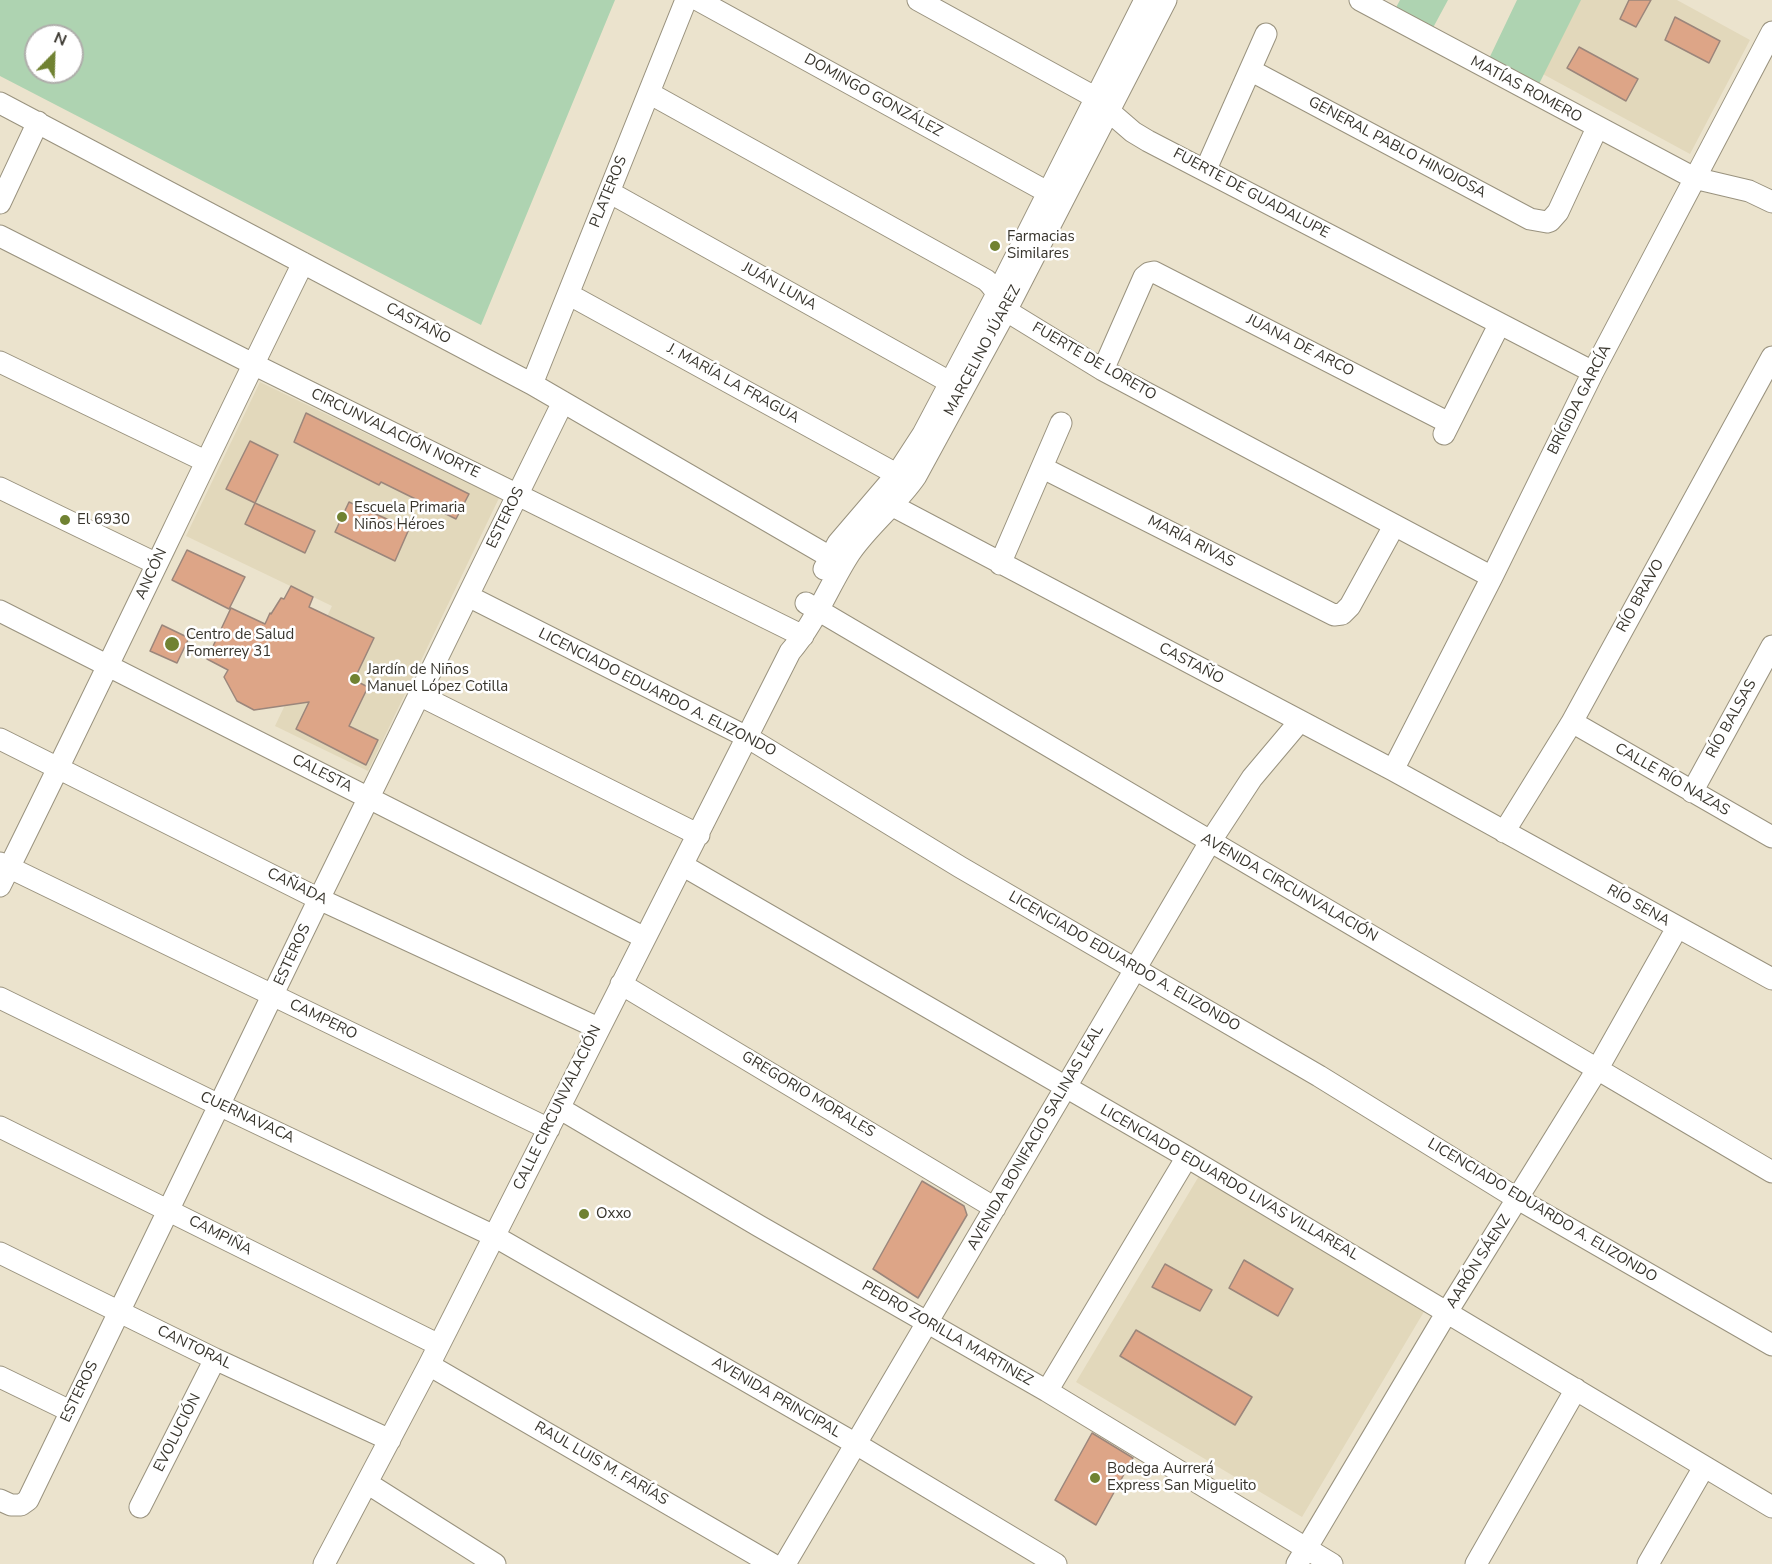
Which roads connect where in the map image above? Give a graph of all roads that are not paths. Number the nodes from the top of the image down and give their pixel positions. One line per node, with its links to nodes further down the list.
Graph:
1 (686, 0): 10 (street, PLATEROS)
2 (698, 0): 18 (street, DOMINGO GONZÁLEZ)
3 (918, 0): 12 (street, FUERTE DE GUADALUPE)
4 (1360, 0): 14 (street, MATÍAS ROMERO)
5 (1152, 2): 12 (street, MARCELINO JÚAREZ)
6 (1772, 32): 8 (street, BRÍGIDA GARCÍA)
7 (1266, 34): 9 (street)
8 (1767, 56): 16 (street, BRÍGIDA GARCÍA)
9 (1250, 70): 14 (street, GENERAL PABLO HINOJOSA); 15 (street)
10 (649, 93): 17 (street, PLATEROS); 24 (street, FUERTE DE LORETO)
11 (0, 103): 13 (street, CASTAÑO)
12 (1103, 105): 15 (street, FUERTE DE GUADALUPE); 18 (street, MARCELINO JÚAREZ)
13 (38, 122): 20 (street); 22 (street, CASTAÑO)
14 (1597, 128): 16 (street, MATÍAS ROMERO)
15 (1206, 169): 25 (street, FUERTE DE GUADALUPE)
16 (1694, 178): 19 (street, MATÍAS ROMERO); 30 (street, BRÍGIDA GARCÍA)
17 (609, 192): 23 (street, PLATEROS); 32 (street, JUÁN LUNA)
18 (1055, 196): 24 (street, MARCELINO JÚAREZ)
19 (1772, 202)
20 (0, 203)
21 (0, 236): 28 (street, CIRCUNVALACIÓN NORTE)
22 (303, 263): 28 (street, ANCÓN); 31 (street, CASTAÑO)
23 (568, 294): 31 (street, PLATEROS); 37 (street, J. MARÍA LA FRAGUA)
24 (1002, 301): 29 (street, FUERTE DE LORETO); 32 (street, MARCELINO JÚAREZ)
25 (1499, 325): 29 (street, JUANA DE ARCO); 30 (street, FUERTE DE GUADALUPE)
26 (1772, 357): 54 (street, RÍO BRAVO)
27 (0, 362): 35 (street)
28 (253, 364): 35 (street, ANCÓN); 39 (street, CIRCUNVALACIÓN NORTE)
29 (1102, 370): 41 (street, FUERTE DE LORETO)
30 (1593, 372): 45 (street, BRÍGIDA GARCÍA)
31 (532, 384): 33 (street, CASTAÑO)
32 (957, 386): 37 (street, MARCELINO JÚAREZ)
33 (563, 402): 39 (street, ESTEROS); 42 (street, CASTAÑO)
34 (1061, 423): 36 (street)
35 (205, 461): 43 (street, ANCÓN)
36 (1043, 468): 41 (street, MARÍA RIVAS); 44 (street)
37 (905, 478): 40 (street, MARCELINO JÚAREZ)
38 (0, 488): 43 (street)
39 (518, 494): 46 (street, ESTEROS); 49 (street, CIRCUNVALACIÓN NORTE)
40 (885, 502): 42 (street, CALLE CIRCUNVALACIÓN); 44 (street, CASTAÑO); 47 (street, CALLE CIRCUNVALACIÓN)
41 (1394, 526): 45 (street, FUERTE DE LORETO)
42 (830, 557): 47 (street, CALLE CIRCUNVALACIÓN)
43 (157, 564): 51 (street, ANCÓN)
44 (1000, 564): 53 (street, CASTAÑO)
45 (1492, 577): 58 (street, BRÍGIDA GARCÍA)
46 (468, 596): 52 (street, ESTEROS); 55 (street, LICENCIADO EDUARDO A. ELIZONDO)
47 (812, 607): 49 (street, CALLE CIRCUNVALACIÓN); 64 (street, AVENIDA CIRCUNVALACIÓN)
48 (0, 612): 51 (street, CALESTA)
49 (795, 640): 55 (street, CALLE CIRCUNVALACIÓN)
50 (1772, 646): 59 (street, RÍO BALSAS)
51 (108, 666): 57 (street, ANCÓN); 60 (street, CALESTA)
52 (419, 695): 60 (street, ESTEROS); 62 (street)
53 (1300, 721): 58 (street, CASTAÑO); 64 (street, AVENIDA BONIFACIO SALINAS LEAL)
54 (1572, 722): 59 (street, CALLE RÍO NAZAS); 61 (street, RÍO BRAVO)
55 (747, 737): 62 (street, CALLE CIRCUNVALACIÓN); 70 (street, LICENCIADO EDUARDO A. ELIZONDO)
56 (0, 739): 57 (street, CAÑADA)
57 (58, 769): 66 (street, ANCÓN); 67 (street, CAÑADA)
58 (1393, 770): 61 (street, CASTAÑO)
59 (1692, 792): 63 (street, CALLE RÍO NAZAS)
60 (369, 798): 67 (street, ESTEROS); 69 (street, CALESTA)
61 (1504, 832): 68 (street, RÍO SENA)
62 (699, 835): 65 (street, CALLE CIRCUNVALACIÓN)
63 (1772, 837)
64 (1210, 842): 70 (street, AVENIDA BONIFACIO SALINAS LEAL); 76 (street, AVENIDA CIRCUNVALACIÓN)
65 (682, 865): 69 (street, CALLE CIRCUNVALACIÓN); 77 (street, LICENCIADO EDUARDO LIVAS VILLAREAL)
66 (3, 872): 73 (street, CAMPERO)
67 (319, 899): 73 (street, ESTEROS); 75 (street, CAÑADA)
68 (1677, 928): 71 (street, RÍO SENA); 76 (street, AARÓN SÁENZ)
69 (645, 938): 72 (street, CALLE CIRCUNVALACIÓN)
70 (1135, 968): 77 (street, AVENIDA BONIFACIO SALINAS LEAL); 84 (street, LICENCIADO EDUARDO A. ELIZONDO)
71 (1772, 979)
72 (621, 984): 75 (street, CALLE CIRCUNVALACIÓN); 85 (street, GREGORIO MORALES)
73 (274, 995): 78 (street, ESTEROS); 81 (street, CAMPERO)
74 (0, 998): 78 (street, CUERNAVACA)
75 (598, 1028): 79 (street, CALLE CIRCUNVALACIÓN)
76 (1598, 1068): 83 (street, AVENIDA CIRCUNVALACIÓN); 84 (street, AARÓN SÁENZ)
77 (1065, 1088): 82 (street, LICENCIADO EDUARDO LIVAS VILLAREAL); 85 (street, AVENIDA BONIFACIO SALINAS LEAL)
78 (219, 1105): 86 (street, ESTEROS); 87 (street, CUERNAVACA)
79 (559, 1108): 81 (street, CALLE CIRCUNVALACIÓN); 91 (street, PEDRO ZORILLA MARTINEZ)
80 (0, 1127): 86 (street, CAMPIÑA)
81 (549, 1129): 87 (street, CALLE CIRCUNVALACIÓN)
82 (1187, 1157): 90 (street, LICENCIADO EDUARDO LIVAS VILLAREAL); 98 (street)
83 (1772, 1172)
84 (1518, 1199): 90 (street, AARÓN SÁENZ); 93 (street, LICENCIADO EDUARDO A. ELIZONDO)
85 (995, 1208): 91 (street, AVENIDA BONIFACIO SALINAS LEAL)
86 (168, 1210): 89 (street, ESTEROS); 92 (street, CAMPIÑA)
87 (494, 1236): 92 (street, CALLE CIRCUNVALACIÓN); 101 (street, AVENIDA PRINCIPAL)
88 (0, 1253): 89 (street, CANTORAL)
89 (119, 1312): 94 (street, CANTORAL); 99 (street, ESTEROS)
90 (1447, 1312): 97 (street, LICENCIADO EDUARDO LIVAS VILLAREAL); 107 (street, AARÓN SÁENZ)
91 (927, 1323): 98 (street, PEDRO ZORILLA MARTINEZ); 101 (street, AVENIDA BONIFACIO SALINAS LEAL)
92 (439, 1345): 95 (street, CALLE CIRCUNVALACIÓN)
93 (1772, 1346)
94 (215, 1359): 100 (street, CANTORAL); 105 (street, EVOLUCIÓN)
95 (429, 1365): 100 (street, CALLE CIRCUNVALACIÓN); 110 (street, RAUL LUIS M. FARÍAS)
96 (0, 1377): 99 (street)
97 (1575, 1389): 102 (street, LICENCIADO EDUARDO LIVAS VILLAREAL); 114 (street)
98 (1047, 1391): 107 (street, PEDRO ZORILLA MARTINEZ)
99 (70, 1411): 104 (street, ESTEROS)
100 (390, 1440): 103 (street, CALLE CIRCUNVALACIÓN)
101 (856, 1444): 111 (street, AVENIDA BONIFACIO SALINAS LEAL); 112 (street, AVENIDA PRINCIPAL)
102 (1704, 1467): 106 (street, LICENCIADO EDUARDO LIVAS VILLAREAL); 115 (street)
103 (367, 1483): 108 (street); 109 (street, CALLE CIRCUNVALACIÓN)
104 (0, 1500)
105 (140, 1507)
106 (1772, 1507)
107 (1302, 1556): 113 (street, PEDRO ZORILLA MARTINEZ)
108 (488, 1562)
109 (324, 1564)
110 (772, 1564)
111 (785, 1564)
112 (1056, 1564)
113 (1332, 1564)
114 (1476, 1564)
115 (1648, 1564)

